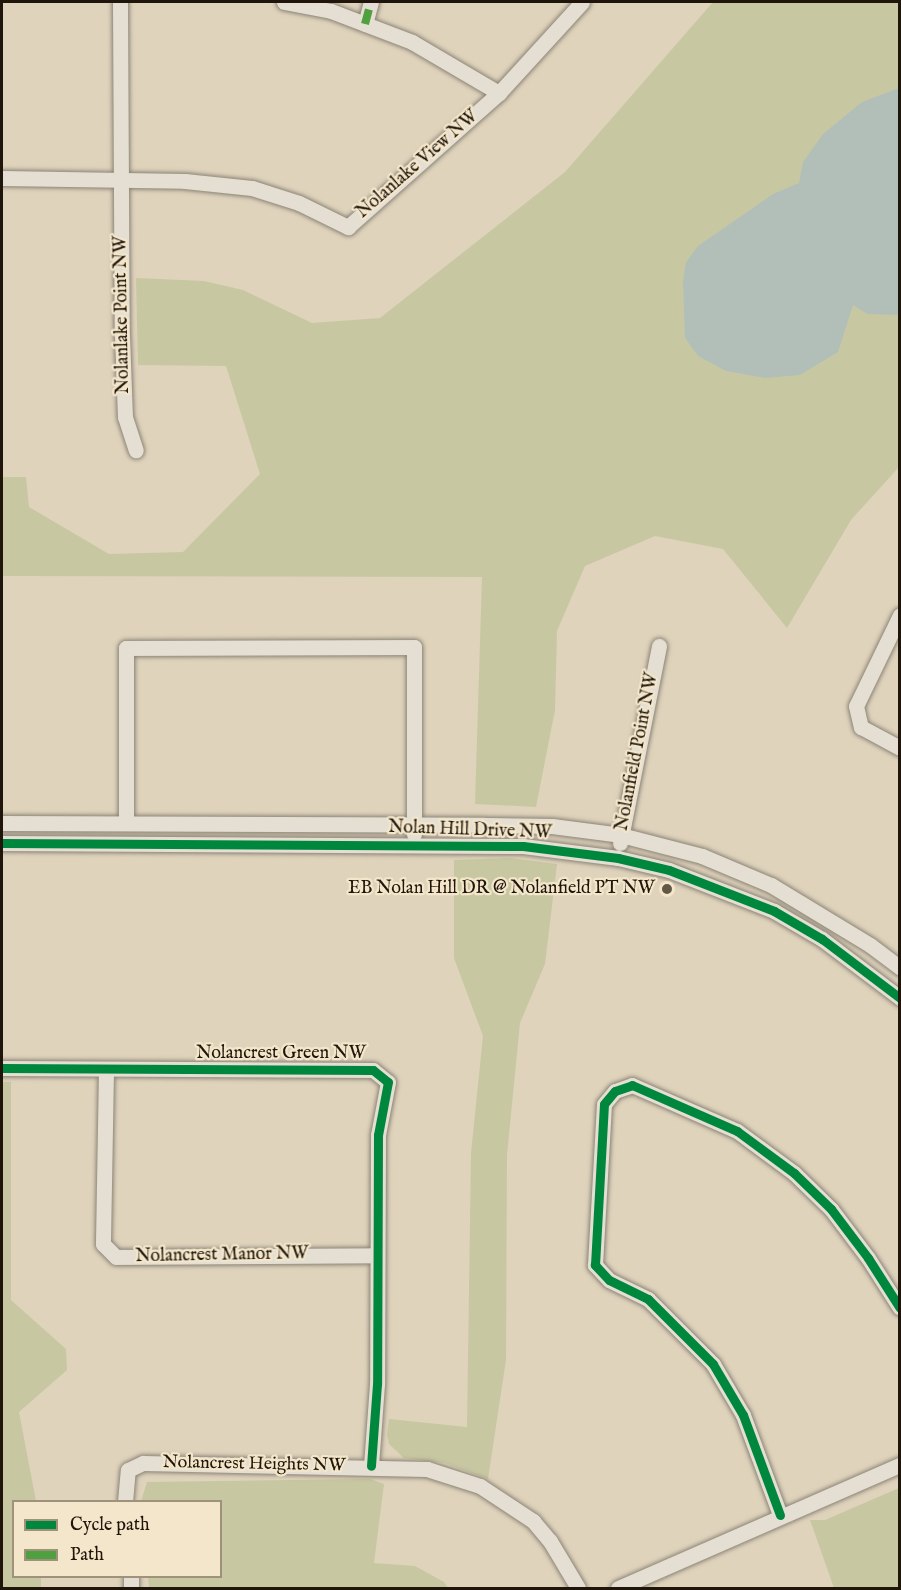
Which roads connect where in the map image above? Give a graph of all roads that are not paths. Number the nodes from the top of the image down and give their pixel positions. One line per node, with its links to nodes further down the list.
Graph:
1 (120, 2): 8 (street, Nolanlake Point NW)
2 (284, 2): 5 (street)
3 (371, 2): 5 (street)
4 (582, 2): 6 (street, Nolanlake View NW)
5 (364, 24): 6 (street)
6 (499, 93): 8 (street, Nolanlake View NW)
7 (2, 178): 8 (street, Nolanlake View NW)
8 (122, 179): 9 (street, Nolanlake Point NW)
9 (136, 450)
10 (900, 615): 12 (street)
11 (659, 646): 17 (street, Nolanfield Point NW)
12 (900, 748)
13 (2, 823): 14 (street, Nolan Hill Drive NW)
14 (31, 823): 15 (street, Nolan Hill Drive NW); 19 (street)
15 (126, 823): 16 (street, Nolan Hill Drive NW); 16 (street, Nolan Hill Drive NW)
16 (414, 825): 17 (street, Nolan Hill Drive NW); 20 (street, Nolan Hill Drive NW)
17 (621, 836): 21 (street, Nolanfield Point NW); 22 (street, Nolan Hill Drive NW)
18 (2, 843): 19 (street, Nolan Hill Drive NW)
19 (32, 843): 20 (street, Nolan Hill Drive NW)
20 (414, 844): 21 (street, Nolan Hill Drive NW)
21 (618, 858): 23 (street, Nolan Hill Drive NW)
22 (897, 960): 23 (street)
23 (878, 979): 24 (street, Nolan Hill Drive NW)
24 (898, 994)
25 (2, 1068): 26 (street, Nolancrest Green NW)
26 (106, 1070): 27 (street, Nolancrest Manor NW); 27 (street, Nolancrest Green NW)
27 (377, 1255): 30 (street, Nolancrest Green NW)
28 (900, 1308): 32 (street)
29 (900, 1465): 32 (street)
30 (371, 1466): 31 (street, Nolancrest Heights NW); 33 (street, Nolancrest Heights NW)
31 (125, 1500)
32 (780, 1515): 34 (street)
33 (579, 1588)
34 (618, 1588)

